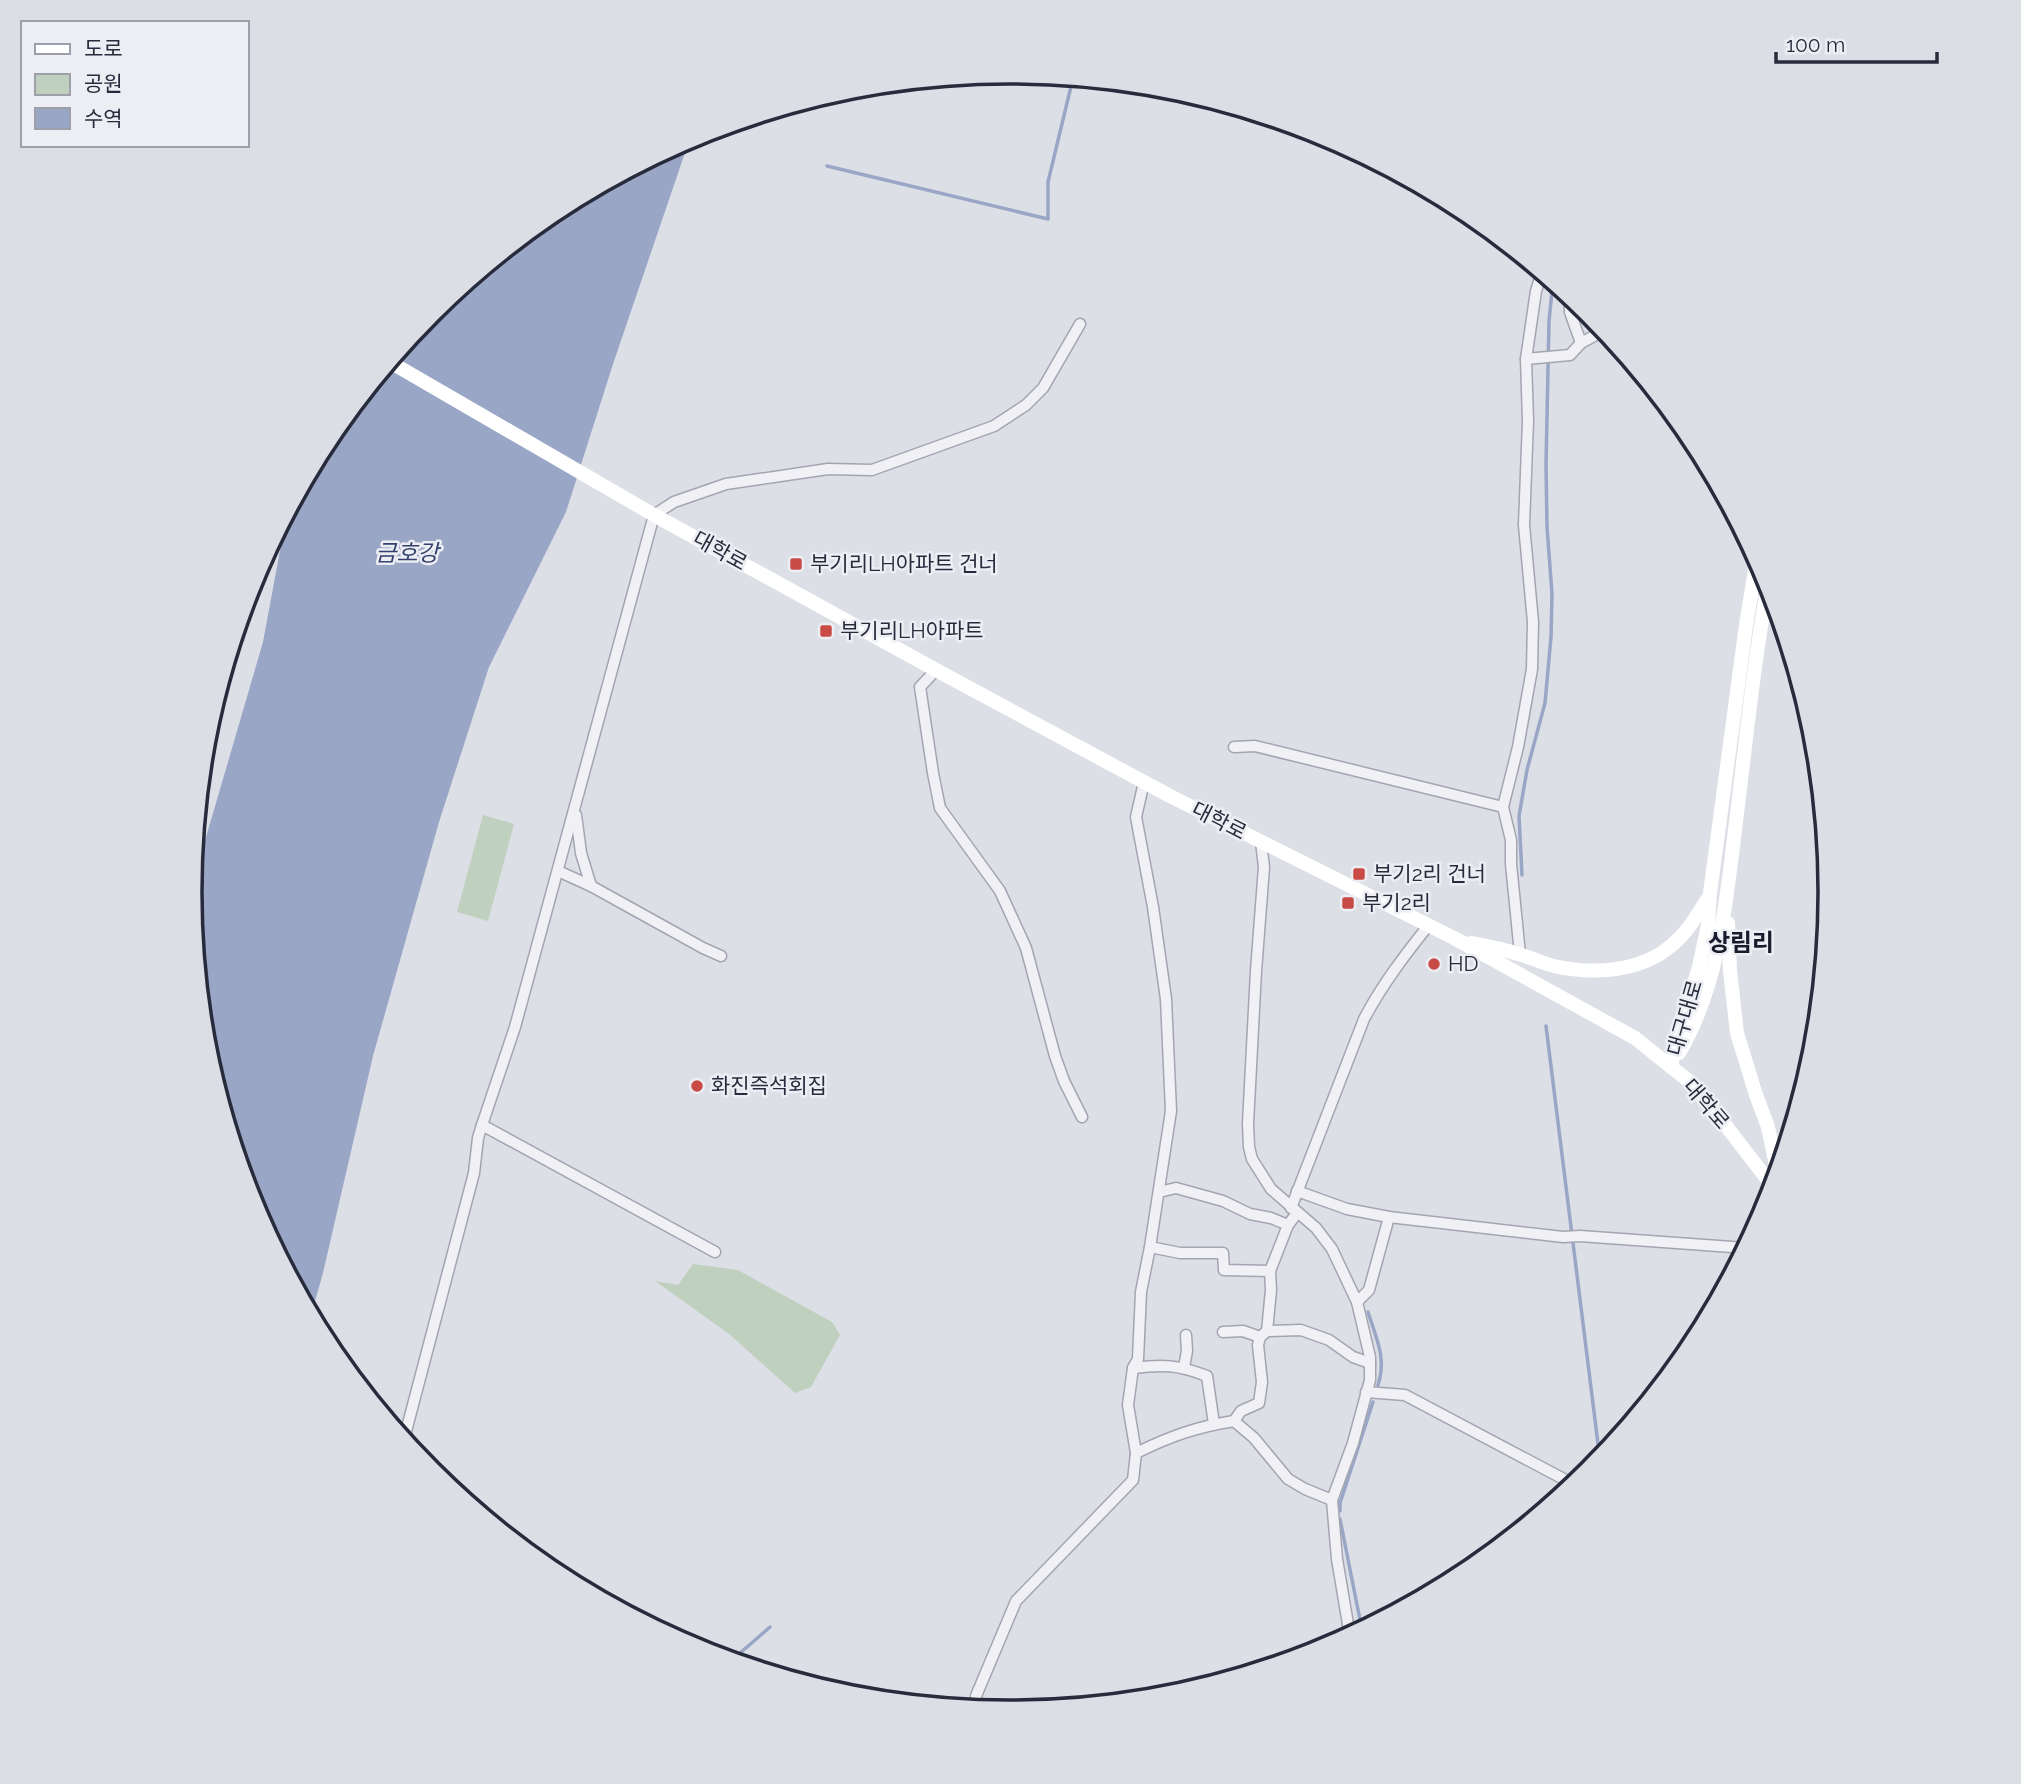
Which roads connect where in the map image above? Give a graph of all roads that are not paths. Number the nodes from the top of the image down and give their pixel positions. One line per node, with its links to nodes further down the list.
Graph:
1 (1539, 282): 6 (street)
2 (1570, 310): 5 (street)
3 (1080, 324): 8 (street)
4 (1595, 335): 5 (street)
5 (1581, 343): 6 (street)
6 (1526, 359): 15 (street)
7 (397, 366): 8 (main road, 대학로)
8 (654, 515): 11 (main road, 대학로); 14 (street)
9 (1754, 576): 19 (main road, 대구대로)
10 (1765, 603): 20 (main road, 대구대로)
11 (936, 670): 13 (main road, 대학로); 26 (street)
12 (1234, 747): 15 (street)
13 (1144, 782): 16 (main road, 대학로); 31 (street)
14 (575, 807): 17 (street); 18 (street)
15 (1503, 807): 23 (street)
16 (1261, 842): 21 (main road, 대학로); 32 (street)
17 (558, 871): 18 (street); 27 (street)
18 (591, 886): 24 (street)
19 (1710, 893): 23 (main road); 25 (main road, 대구대로)
20 (1726, 898): 25 (main road, 대구대로); 28 (main road)
21 (1428, 926): 22 (main road, 대학로); 30 (street)
22 (1454, 939): 23 (main road); 25 (main road, 대학로)
23 (1520, 954)
24 (721, 956)
25 (1671, 1066): 29 (main road, 대학로)
26 (1082, 1117)
27 (482, 1125): 37 (street); 49 (street)
28 (1774, 1157)
29 (1766, 1178)
30 (1297, 1191): 32 (street); 33 (street)
31 (1159, 1192): 34 (street); 35 (street)
32 (1294, 1210): 34 (street); 39 (street)
33 (1389, 1217): 36 (street); 39 (street)
34 (1288, 1224): 38 (street)
35 (1150, 1247): 38 (street); 45 (street)
36 (1736, 1247)
37 (715, 1252)
38 (1270, 1271): 41 (street)
39 (1357, 1302): 43 (street)
40 (1223, 1332): 41 (street)
41 (1264, 1334): 43 (street); 47 (street)
42 (1186, 1335): 44 (street)
43 (1370, 1363): 46 (street)
44 (1184, 1367): 45 (street); 48 (street)
45 (1133, 1368): 50 (street)
46 (1366, 1392): 51 (street); 52 (street)
47 (1234, 1421): 48 (street); 52 (street)
48 (1214, 1424): 50 (street)
49 (407, 1429)
50 (1136, 1453): 54 (street)
51 (1564, 1479)
52 (1332, 1500): 53 (street)
53 (1348, 1626)
54 (976, 1699)

